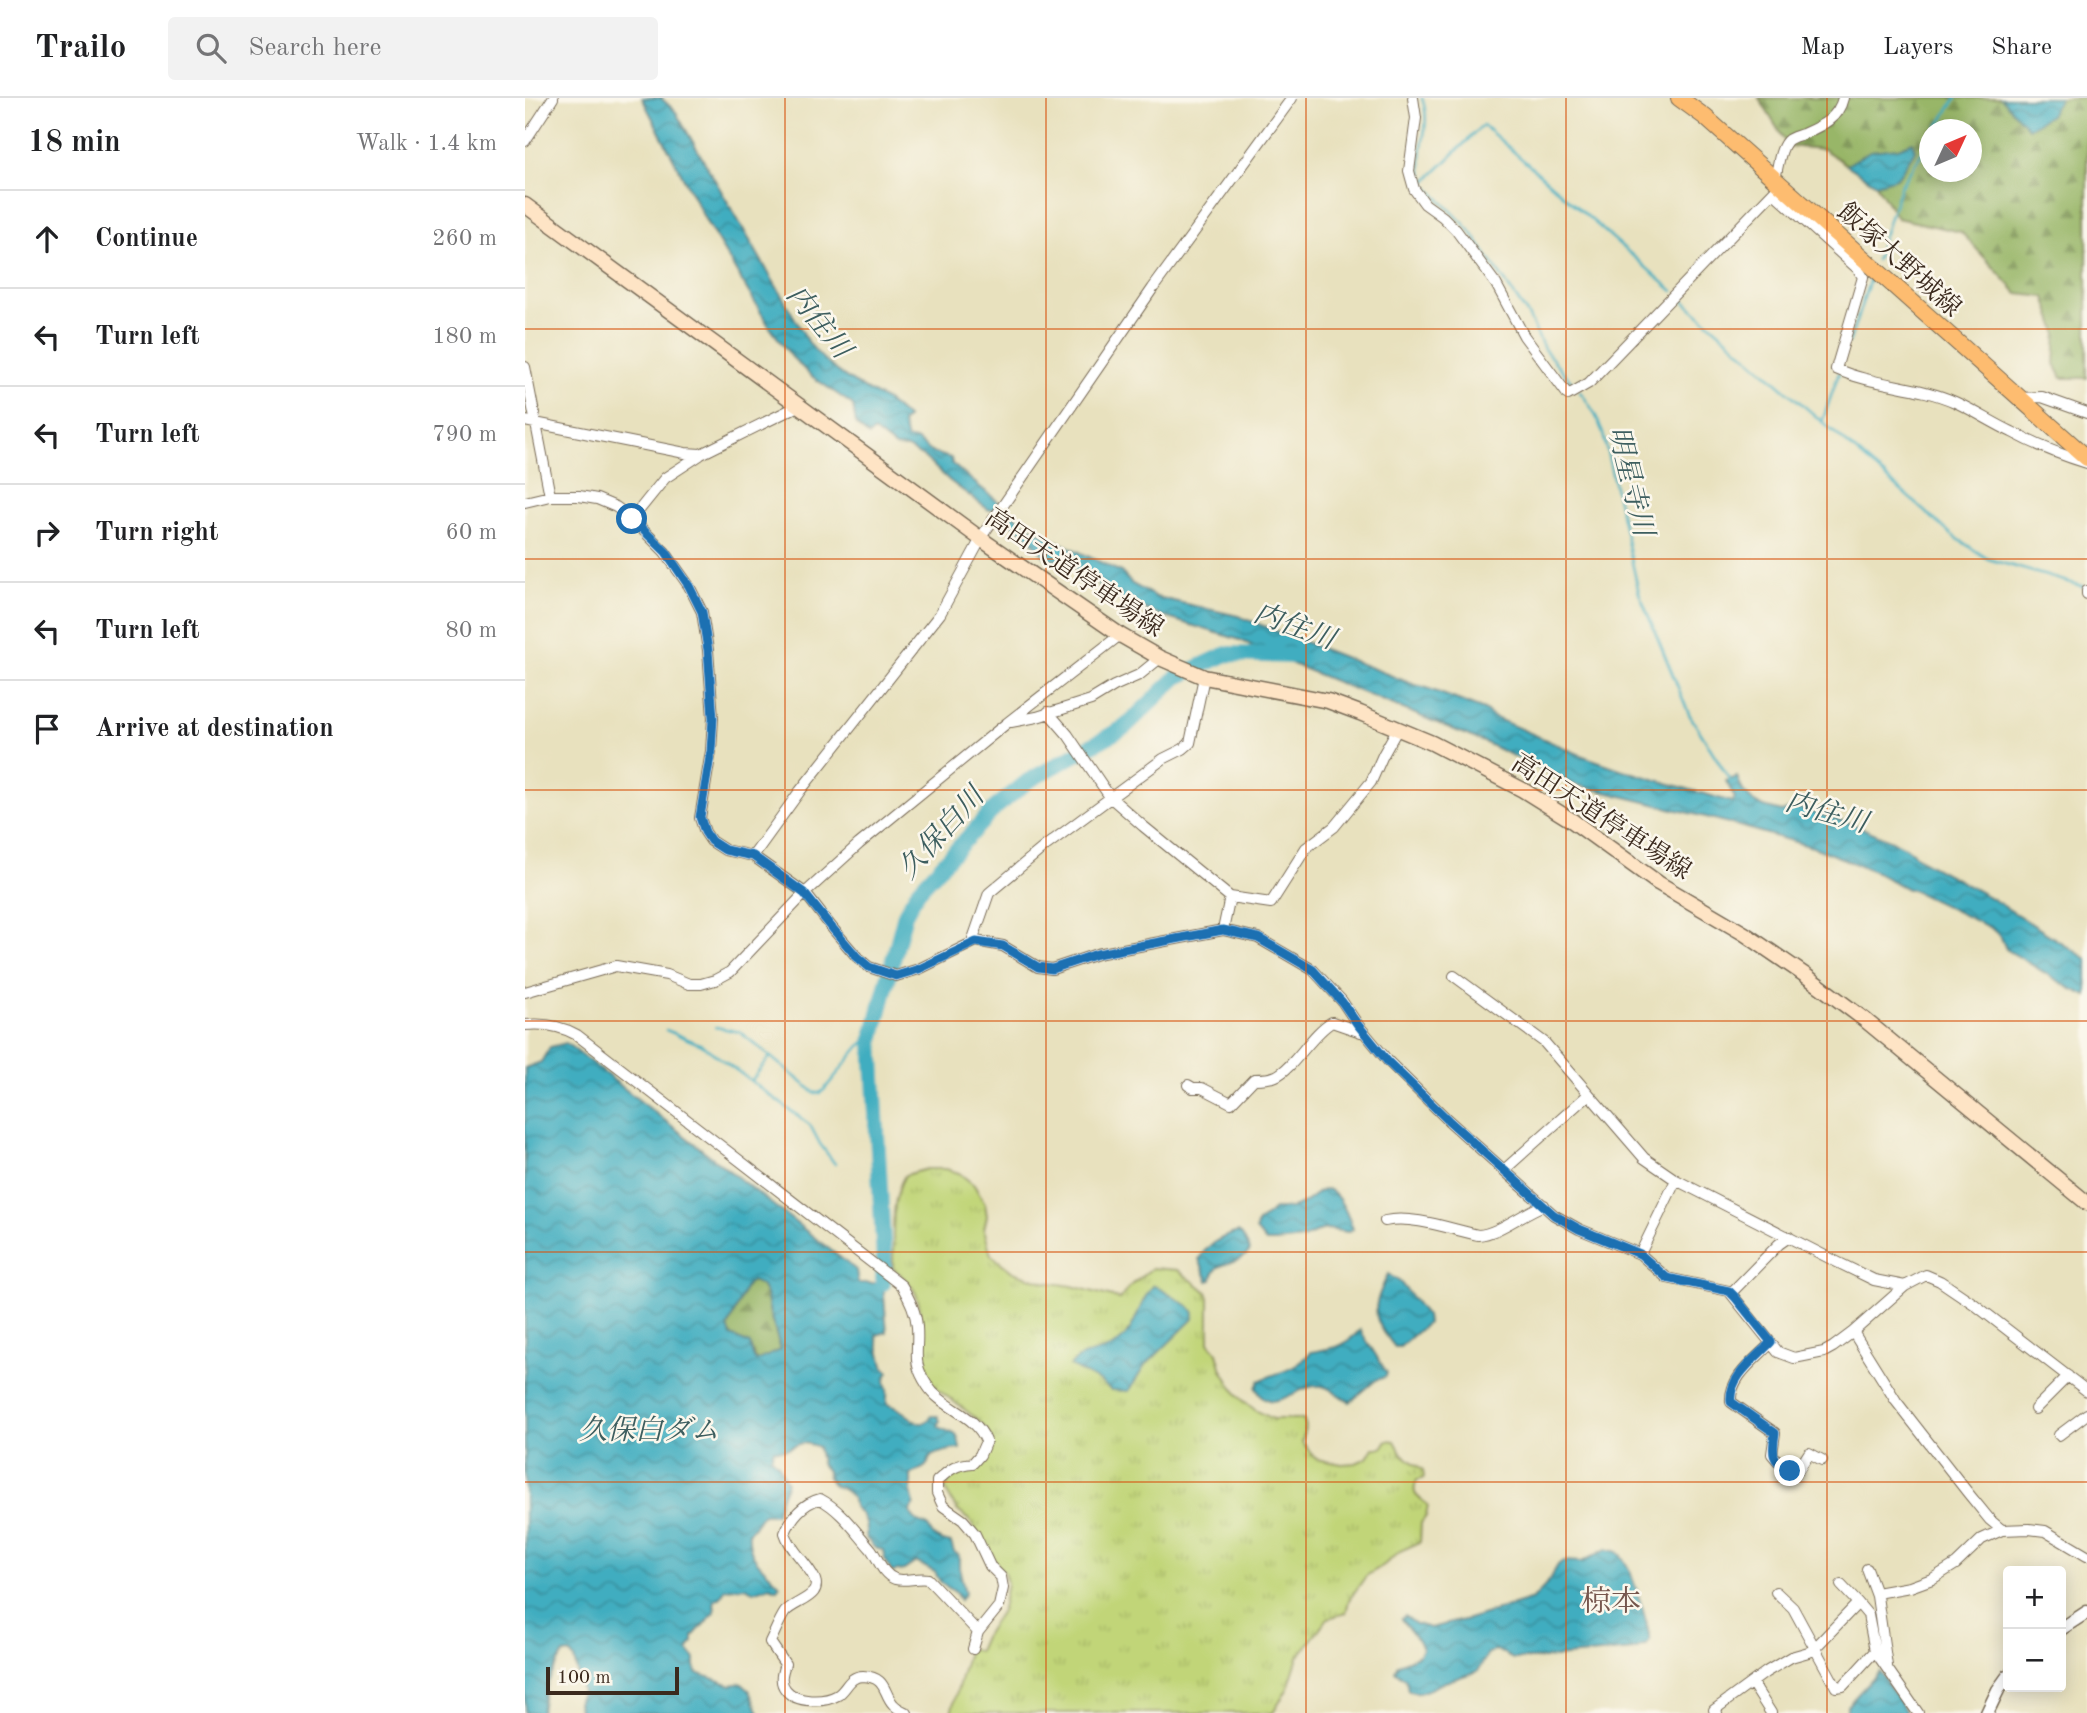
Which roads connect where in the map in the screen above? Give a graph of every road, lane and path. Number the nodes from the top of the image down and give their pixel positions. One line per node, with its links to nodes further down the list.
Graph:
1 (553, 98): 6 (street)
2 (1292, 98): 19 (street)
3 (1413, 98): 7 (street)
4 (1679, 98): 7 (main road, 飯塚大野城線)
5 (1843, 98): 7 (street)
6 (525, 141)
7 (1777, 185): 10 (main road, 飯塚大野城線); 15 (street)
8 (525, 205): 11 (main road, 高田天道停車場線)
9 (525, 367): 13 (street)
10 (2019, 398): 12 (street); 15 (main road, 飯塚大野城線)
11 (800, 405): 14 (street); 19 (main road, 高田天道停車場線)
12 (2087, 412)
13 (530, 422): 14 (street); 16 (street)
14 (701, 454): 18 (street)
15 (2087, 460)
16 (550, 496): 17 (street); 18 (street)
17 (525, 502)
18 (632, 519): 27 (street)
19 (983, 536): 20 (main road, 高田天道停車場線); 27 (street)
20 (1120, 635): 21 (main road, 高田天道停車場線); 24 (street)
21 (1160, 658): 22 (main road, 高田天道停車場線); 23 (street)
22 (1205, 677): 25 (main road, 高田天道停車場線); 26 (street)
23 (1048, 712): 24 (street); 26 (street)
24 (1007, 723): 28 (street)
25 (1398, 728): 29 (street); 40 (main road, 高田天道停車場線)
26 (1110, 797): 29 (street); 31 (street)
27 (753, 856): 28 (street)
28 (804, 893): 31 (street); 33 (street)
29 (1230, 897): 30 (street)
30 (1223, 930): 31 (street); 35 (street)
31 (972, 942)
32 (1454, 976): 37 (street)
33 (525, 992)
34 (525, 1025): 64 (street)
35 (1365, 1034): 36 (street); 38 (street)
36 (1188, 1085)
37 (1589, 1094): 38 (street); 39 (street)
38 (1504, 1170): 41 (street)
39 (1676, 1180): 43 (street); 44 (street)
40 (2087, 1203)
41 (1544, 1205): 42 (street); 44 (street)
42 (1385, 1220)
43 (1789, 1237): 45 (street); 46 (street)
44 (1640, 1254): 46 (street)
45 (1905, 1286): 47 (street); 49 (street)
46 (1731, 1293): 48 (street)
47 (1853, 1332): 48 (street); 55 (street)
48 (1771, 1342): 54 (street)
49 (2069, 1376): 50 (street); 51 (street)
50 (2087, 1391)
51 (2035, 1409)
52 (2087, 1414): 53 (street)
53 (2060, 1435)
54 (1822, 1460)
55 (2002, 1530): 56 (street); 60 (street)
56 (2087, 1556)
57 (1867, 1569): 60 (street)
58 (1841, 1585): 61 (street)
59 (1776, 1592): 66 (street)
60 (1876, 1593): 68 (street)
61 (1858, 1603): 66 (street); 67 (street)
62 (2087, 1612): 63 (street)
63 (2066, 1626)
64 (978, 1632): 65 (street); 71 (street)
65 (973, 1649)
66 (1814, 1649): 67 (street); 72 (street)
67 (1875, 1651): 68 (street)
68 (1887, 1667): 74 (street)
69 (1752, 1682): 73 (street)
70 (2003, 1683): 75 (street)
71 (907, 1713)
72 (1717, 1713)
73 (1771, 1713)
74 (1918, 1713)
75 (1987, 1713)

